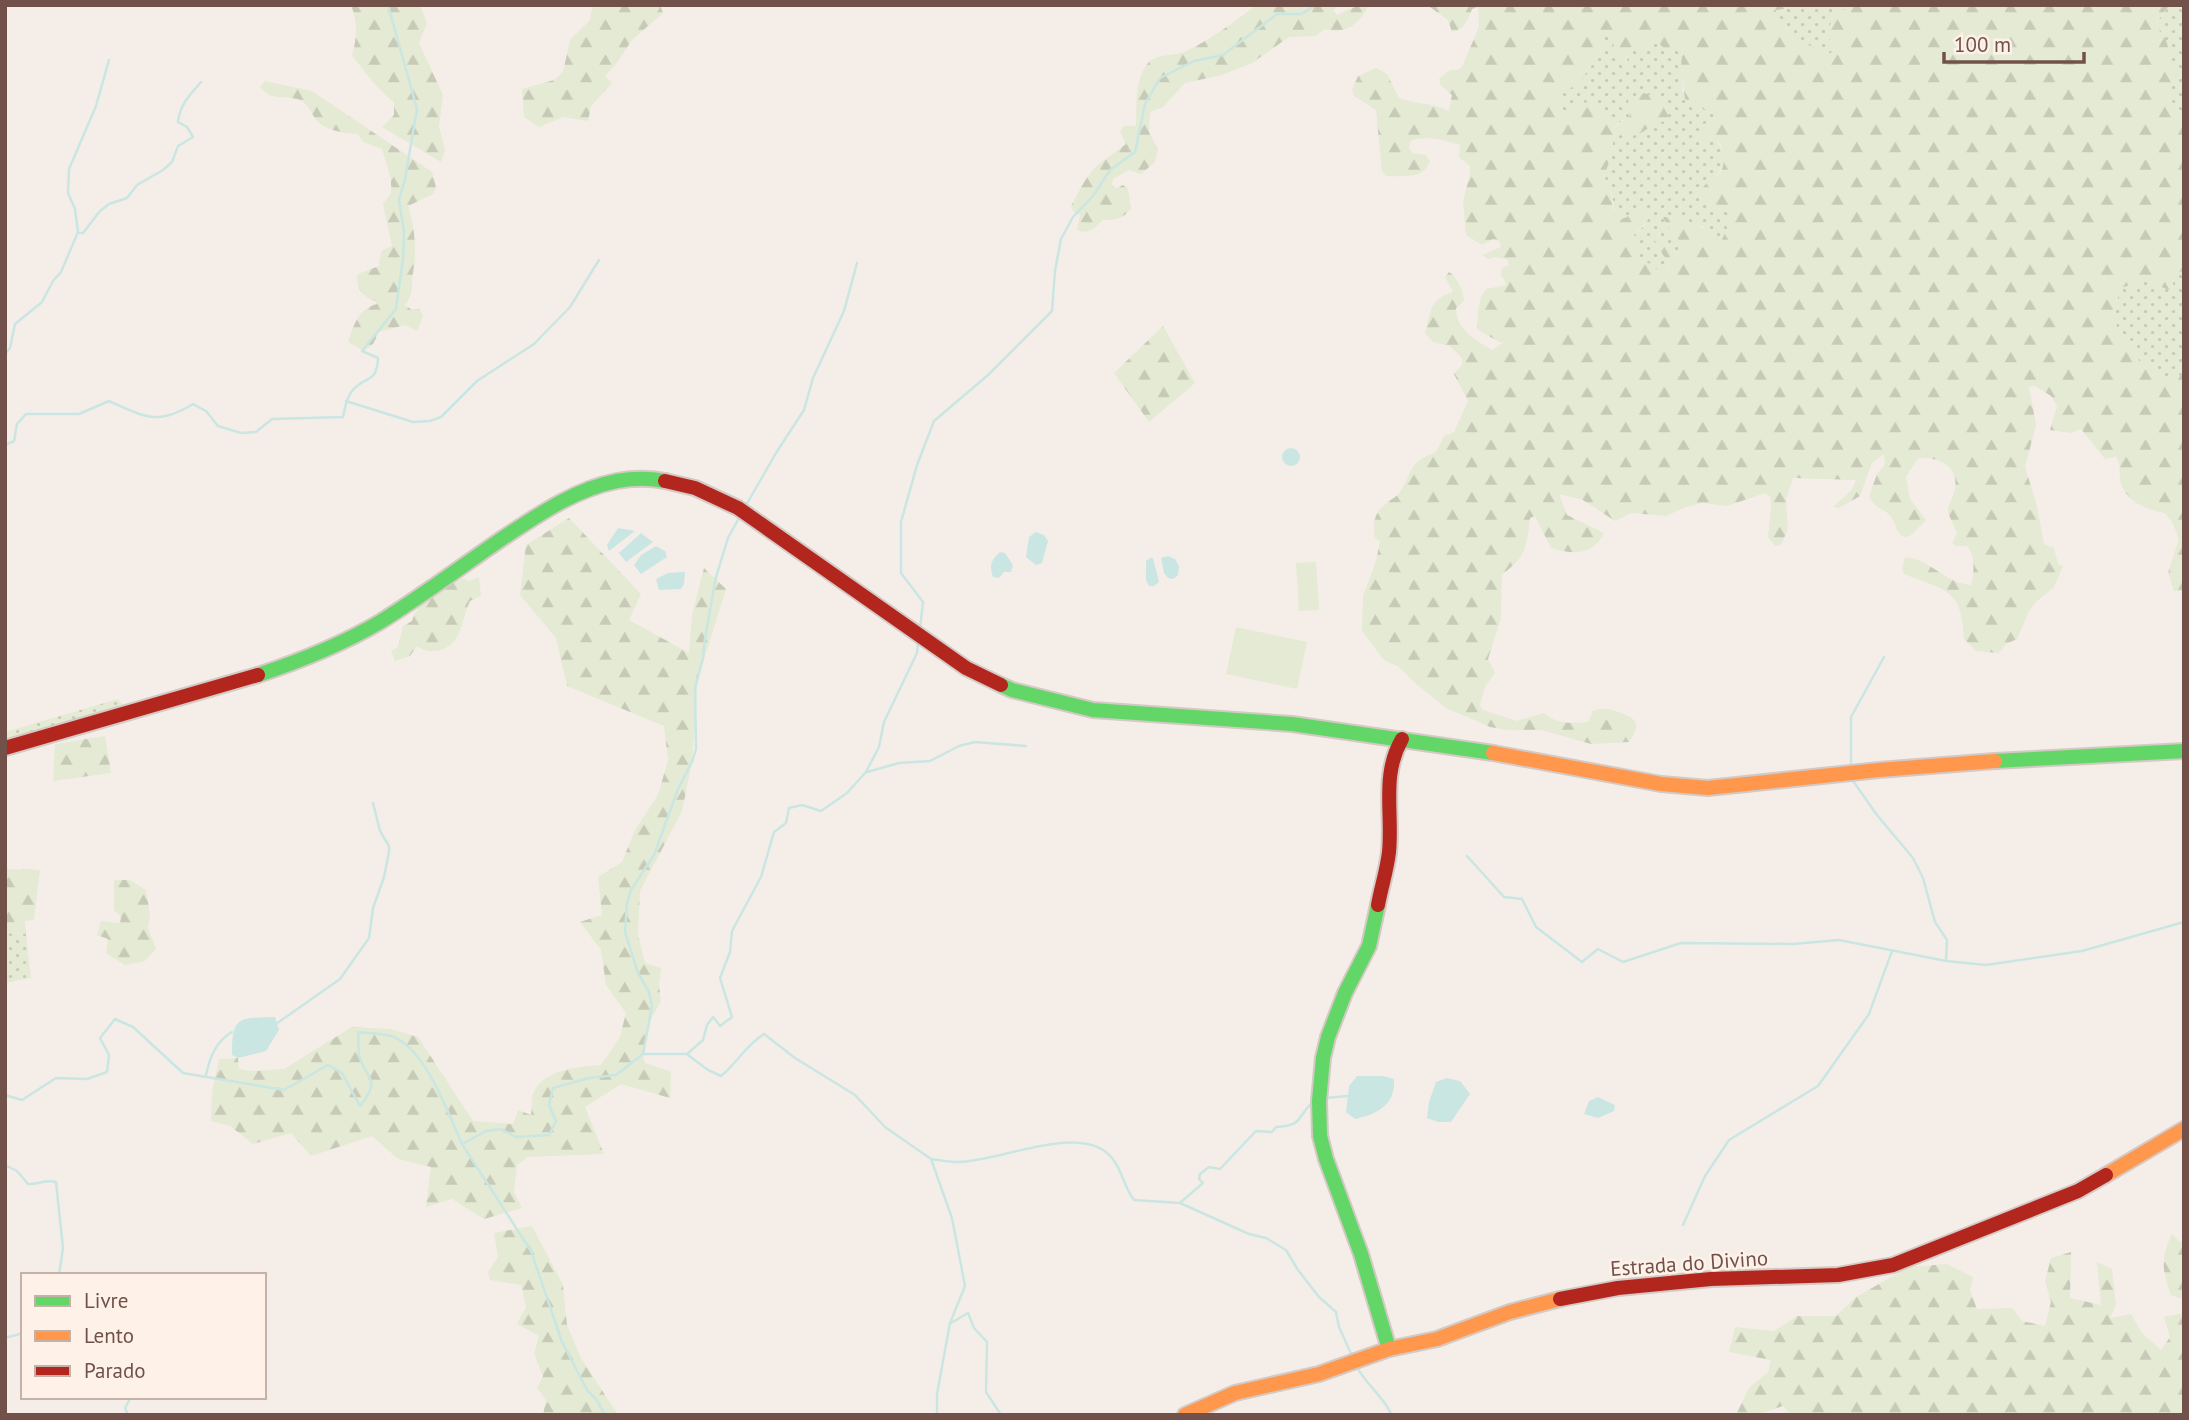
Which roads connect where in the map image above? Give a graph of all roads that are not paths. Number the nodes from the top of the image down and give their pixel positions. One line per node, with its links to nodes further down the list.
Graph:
1 (1402, 739): 2 (main road); 3 (main road); 5 (main road)
2 (5, 748)
3 (2184, 751)
4 (2184, 1129): 5 (main road, Estrada do Divino)
5 (1389, 1349): 6 (main road, Estrada do Divino)
6 (1185, 1415)

